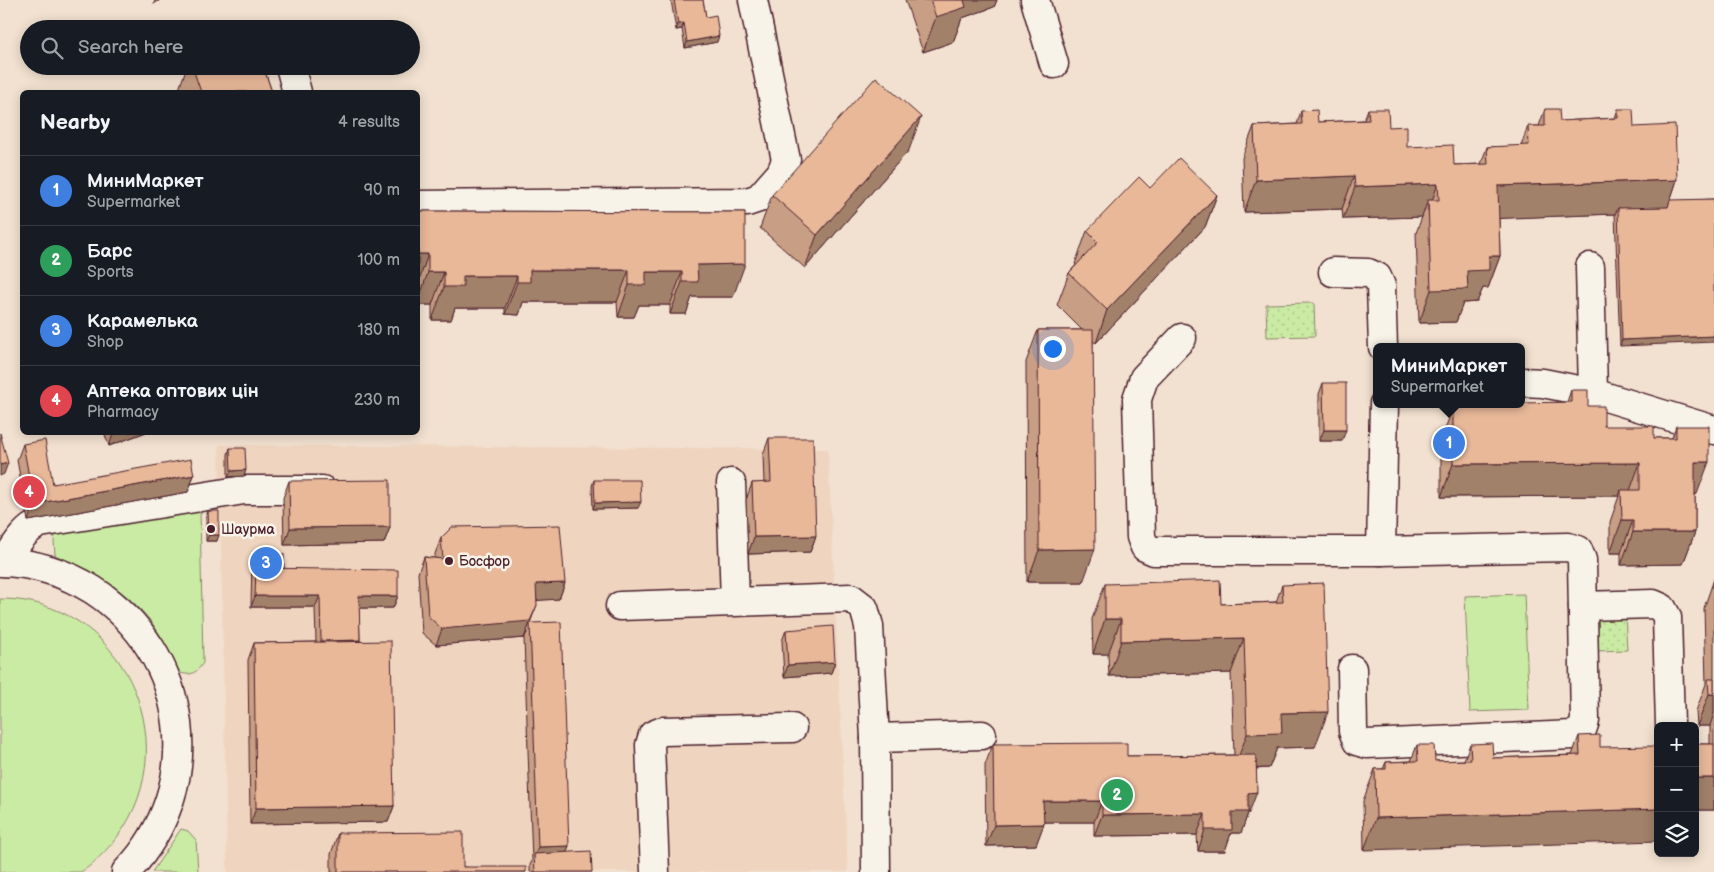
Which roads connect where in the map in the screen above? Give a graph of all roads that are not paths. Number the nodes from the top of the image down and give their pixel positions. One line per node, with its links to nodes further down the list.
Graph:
1 (753, 0): 6 (street)
2 (1034, 0): 3 (street)
3 (1054, 64)
4 (292, 75): 5 (street)
5 (296, 90)
6 (420, 205)
7 (1590, 267): 12 (street)
8 (1333, 272): 10 (street)
9 (1182, 338): 17 (street)
10 (1383, 343)
11 (1525, 382): 12 (street)
12 (1593, 392): 14 (street)
13 (1384, 408): 17 (street)
14 (1714, 430)
15 (731, 484): 19 (street)
16 (342, 490): 18 (street)
17 (1381, 551): 21 (street)
18 (3, 562): 27 (street)
19 (735, 601): 20 (street); 26 (street)
20 (620, 606)
21 (1582, 606): 22 (street); 23 (street)
22 (1352, 669)
23 (1670, 722)
24 (792, 728): 28 (street)
25 (982, 735): 26 (street)
26 (875, 738): 29 (street)
27 (126, 872)
28 (655, 872)
29 (876, 872)

